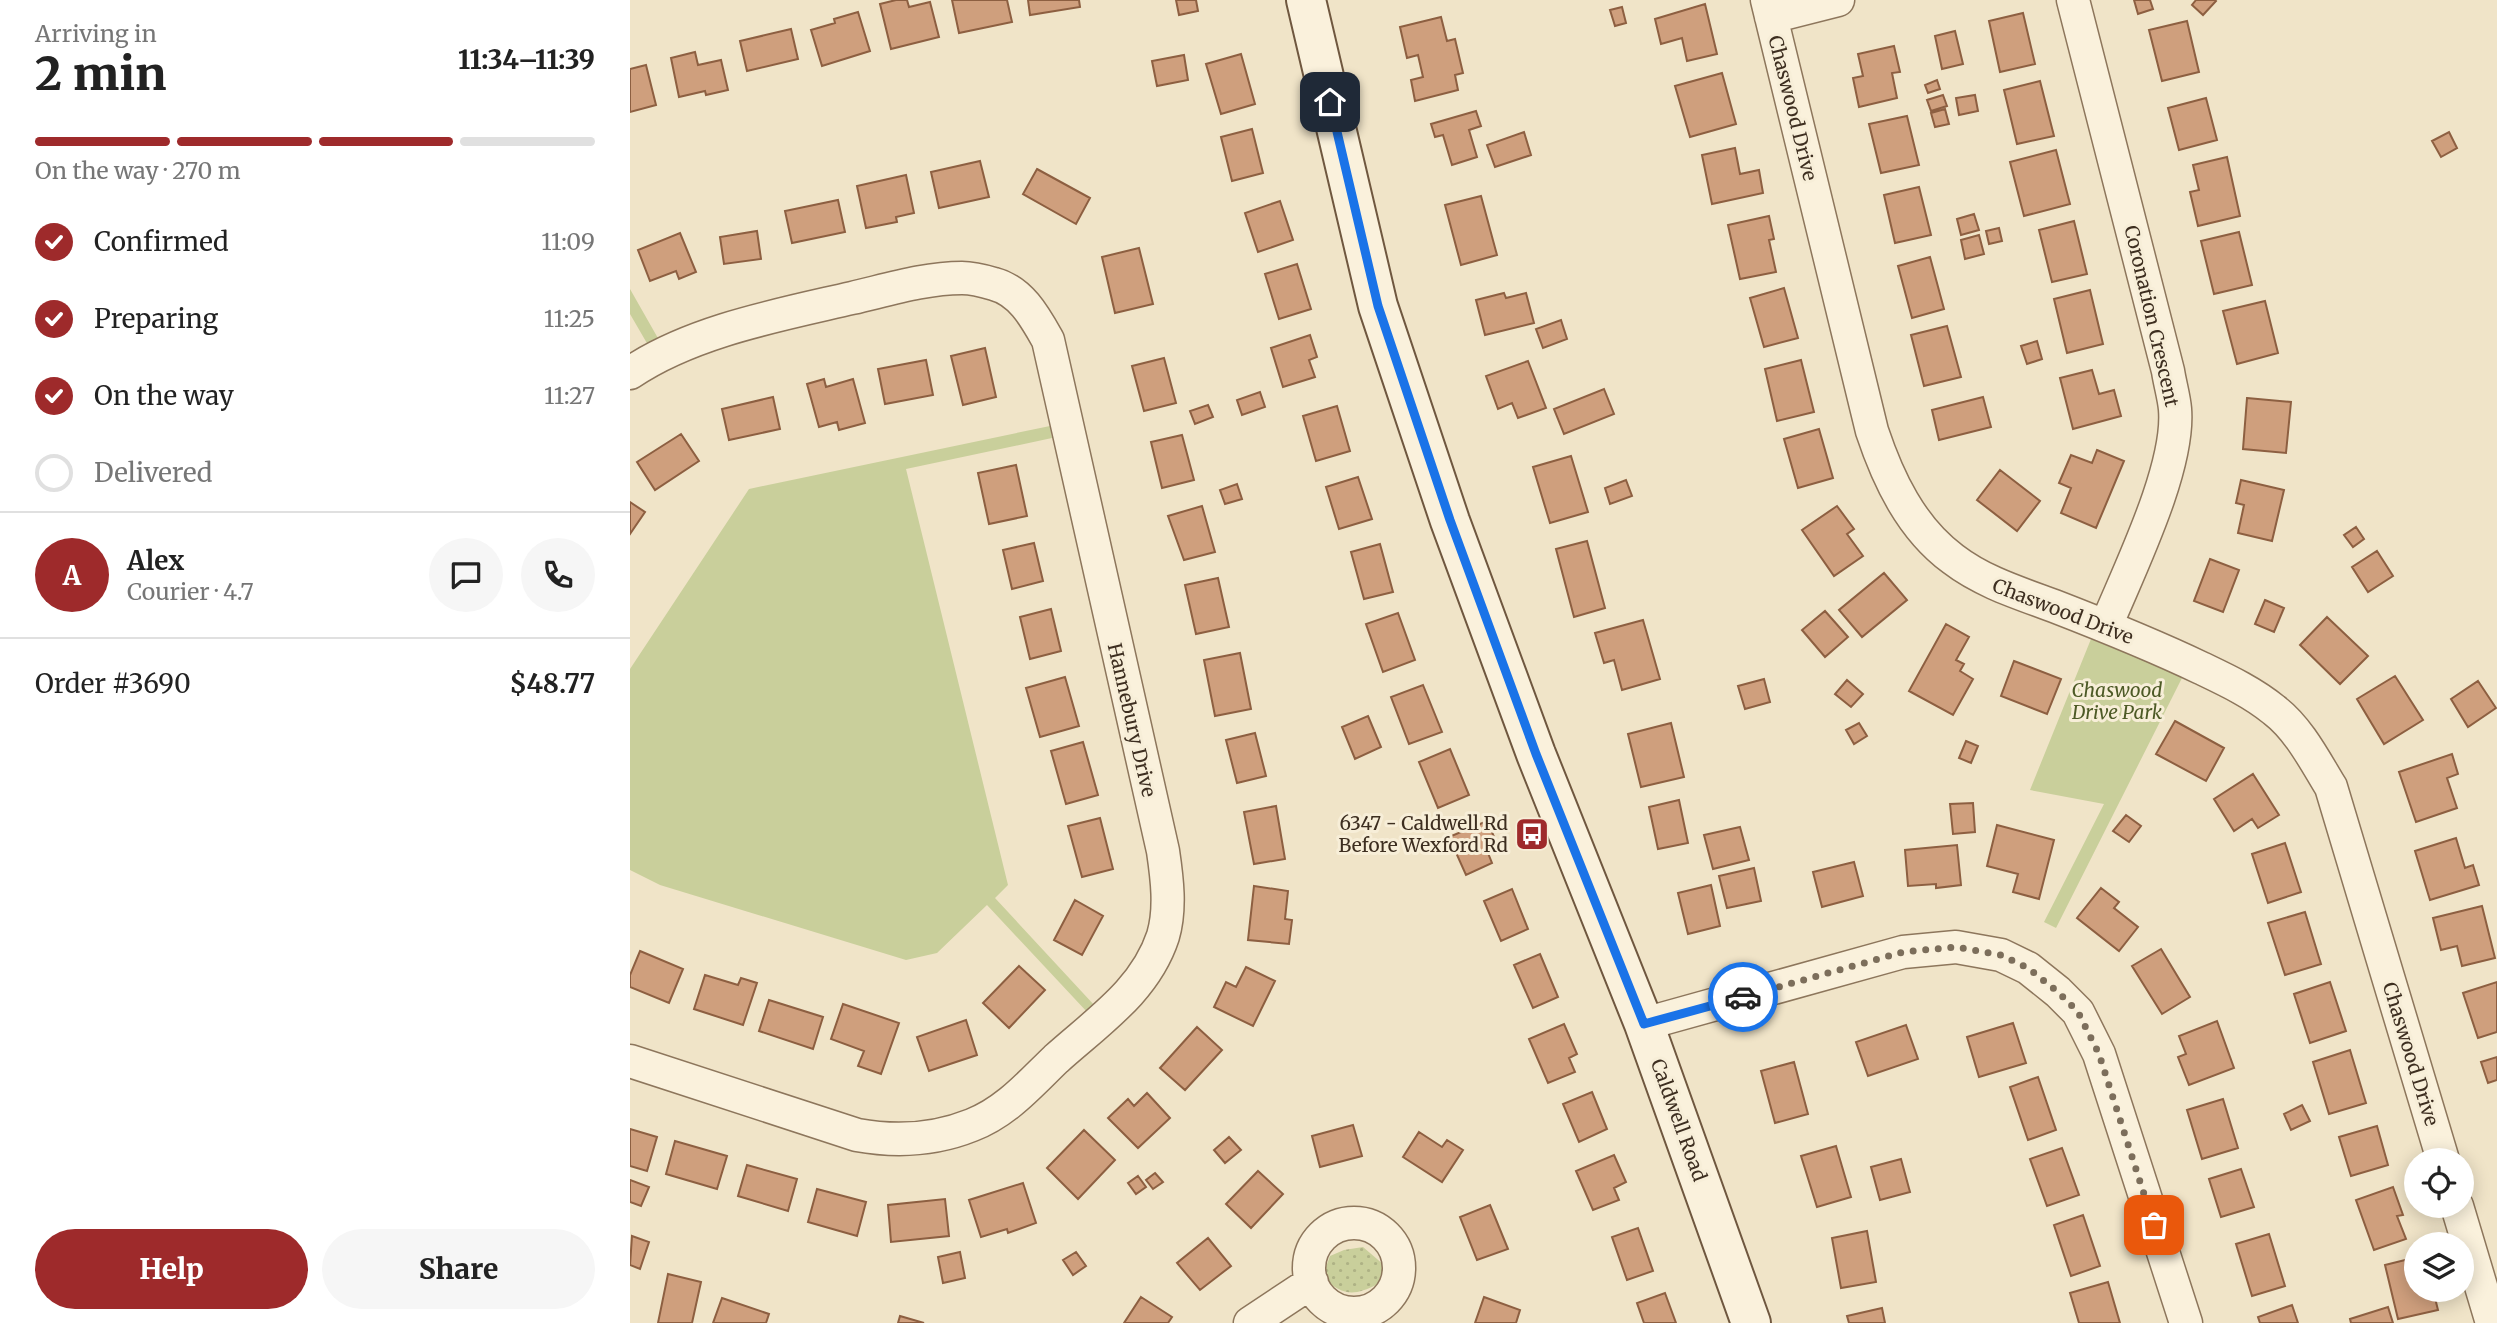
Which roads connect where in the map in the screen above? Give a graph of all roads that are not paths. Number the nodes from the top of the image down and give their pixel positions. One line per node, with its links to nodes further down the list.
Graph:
1 (1306, 0): 7 (street, Caldwell Road)
2 (1838, 0): 4 (street)
3 (2073, 0): 6 (street, Coronation Crescent)
4 (1769, 9): 6 (street, Chaswood Drive)
5 (630, 373): 8 (street, Hannebury Drive)
6 (2106, 626): 9 (street, Chaswood Drive)
7 (1644, 1024): 13 (street, Caldwell Road); 14 (street)
8 (630, 1061)
9 (2439, 1148)
10 (2460, 1218): 15 (street)
11 (1312, 1282): 12 (street)
12 (1250, 1323)
13 (1751, 1323)
14 (2186, 1323)
15 (2492, 1323)

